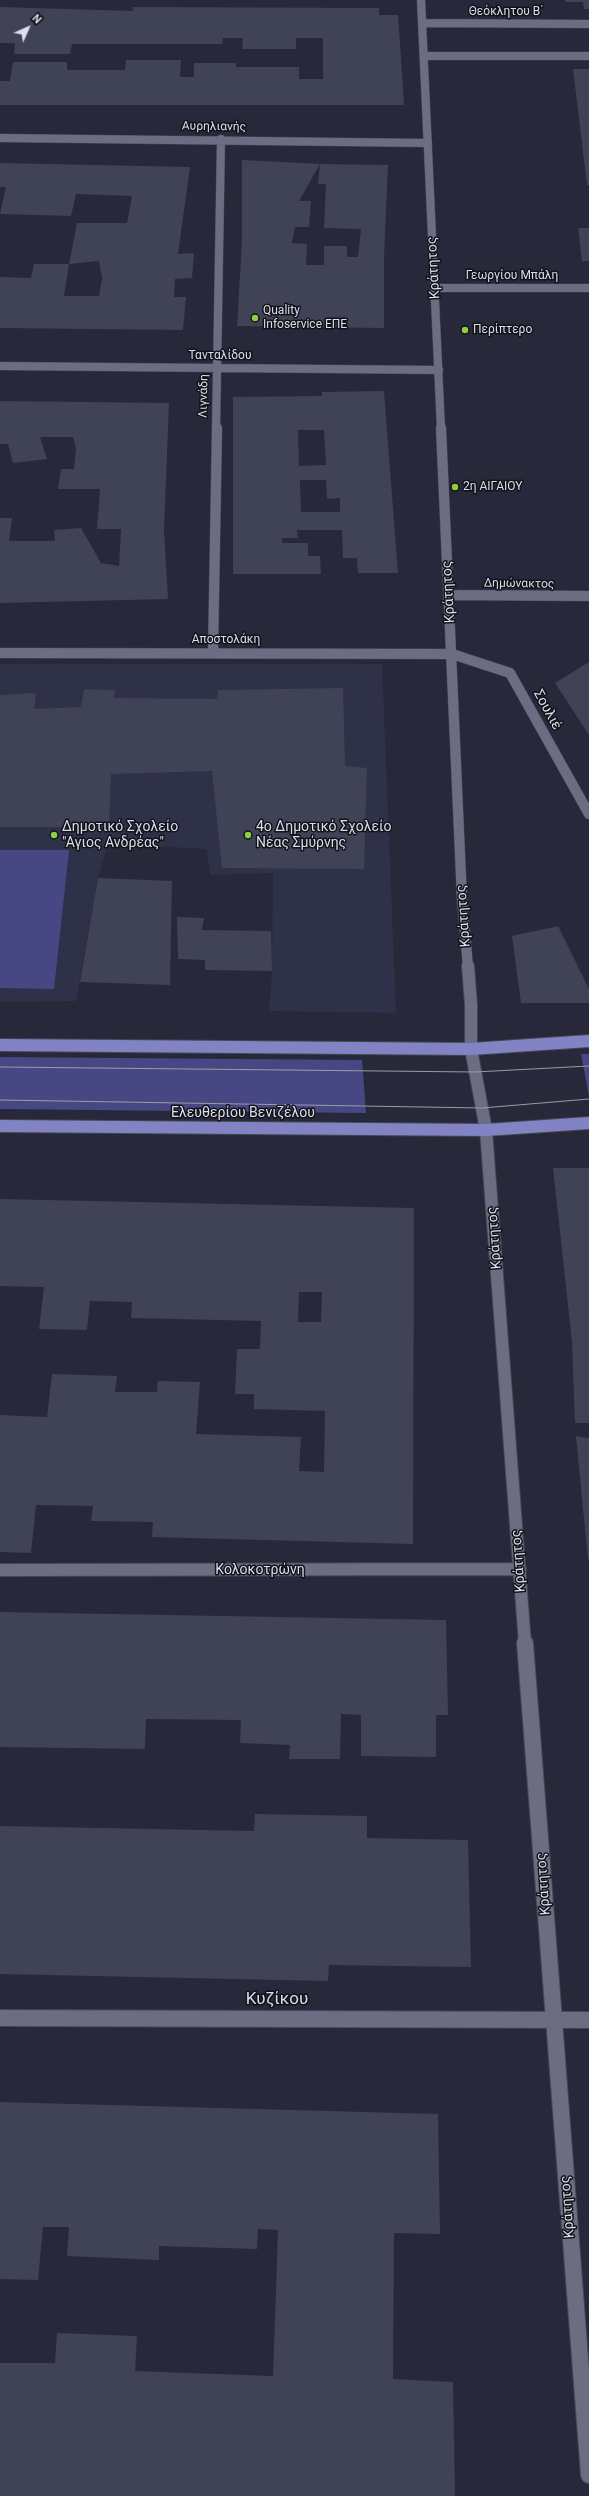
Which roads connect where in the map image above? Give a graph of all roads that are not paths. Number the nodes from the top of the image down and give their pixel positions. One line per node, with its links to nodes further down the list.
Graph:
1 (422, 0): 2 (street, Κράτητος)
2 (423, 23): 3 (street, Θεόκλητου Β΄); 4 (street, Κράτητος)
3 (589, 24)
4 (424, 56): 5 (street); 8 (street, Κράτητος)
5 (589, 56)
6 (0, 138): 7 (street, Αυρηλιανής)
7 (221, 139): 8 (street, Αυρηλιανής); 12 (street, Λιγνάδη)
8 (428, 143): 9 (street, Κράτητος)
9 (436, 288): 10 (street, Γεωργίου Μπάλη); 13 (street, Κράτητος)
10 (589, 288)
11 (0, 366): 12 (street, Τανταλίδου)
12 (217, 368): 13 (street, Τανταλίδου); 17 (street, Λιγνάδη)
13 (439, 370): 14 (street, Κράτητος)
14 (449, 595): 15 (street, Δημώνακτος); 18 (street, Κράτητος)
15 (589, 596)
16 (0, 653): 17 (street, Αποστολάκη)
17 (213, 653): 18 (street, Αποστολάκη)
18 (452, 654): 19 (street, Σουλιέ); 22 (street, Κράτητος)
19 (589, 814)
20 (589, 1041): 22 (main road)
21 (0, 1045): 22 (main road)
22 (471, 1048): 25 (street, Κράτητος)
23 (589, 1123): 25 (main road, Ελευθερίου Βενιζέλου)
24 (0, 1126): 25 (main road, Ελευθερίου Βενιζέλου)
25 (486, 1130): 26 (street, Κράτητος)
26 (520, 1569): 27 (street, Κολοκοτρώνη); 29 (street, Κράτητος)
27 (0, 1570)
28 (0, 2018): 29 (street, Κυζίκου)
29 (554, 2020): 30 (street, Κυζίκου); 31 (street, Κράτητος)
30 (589, 2020)
31 (589, 2475)

